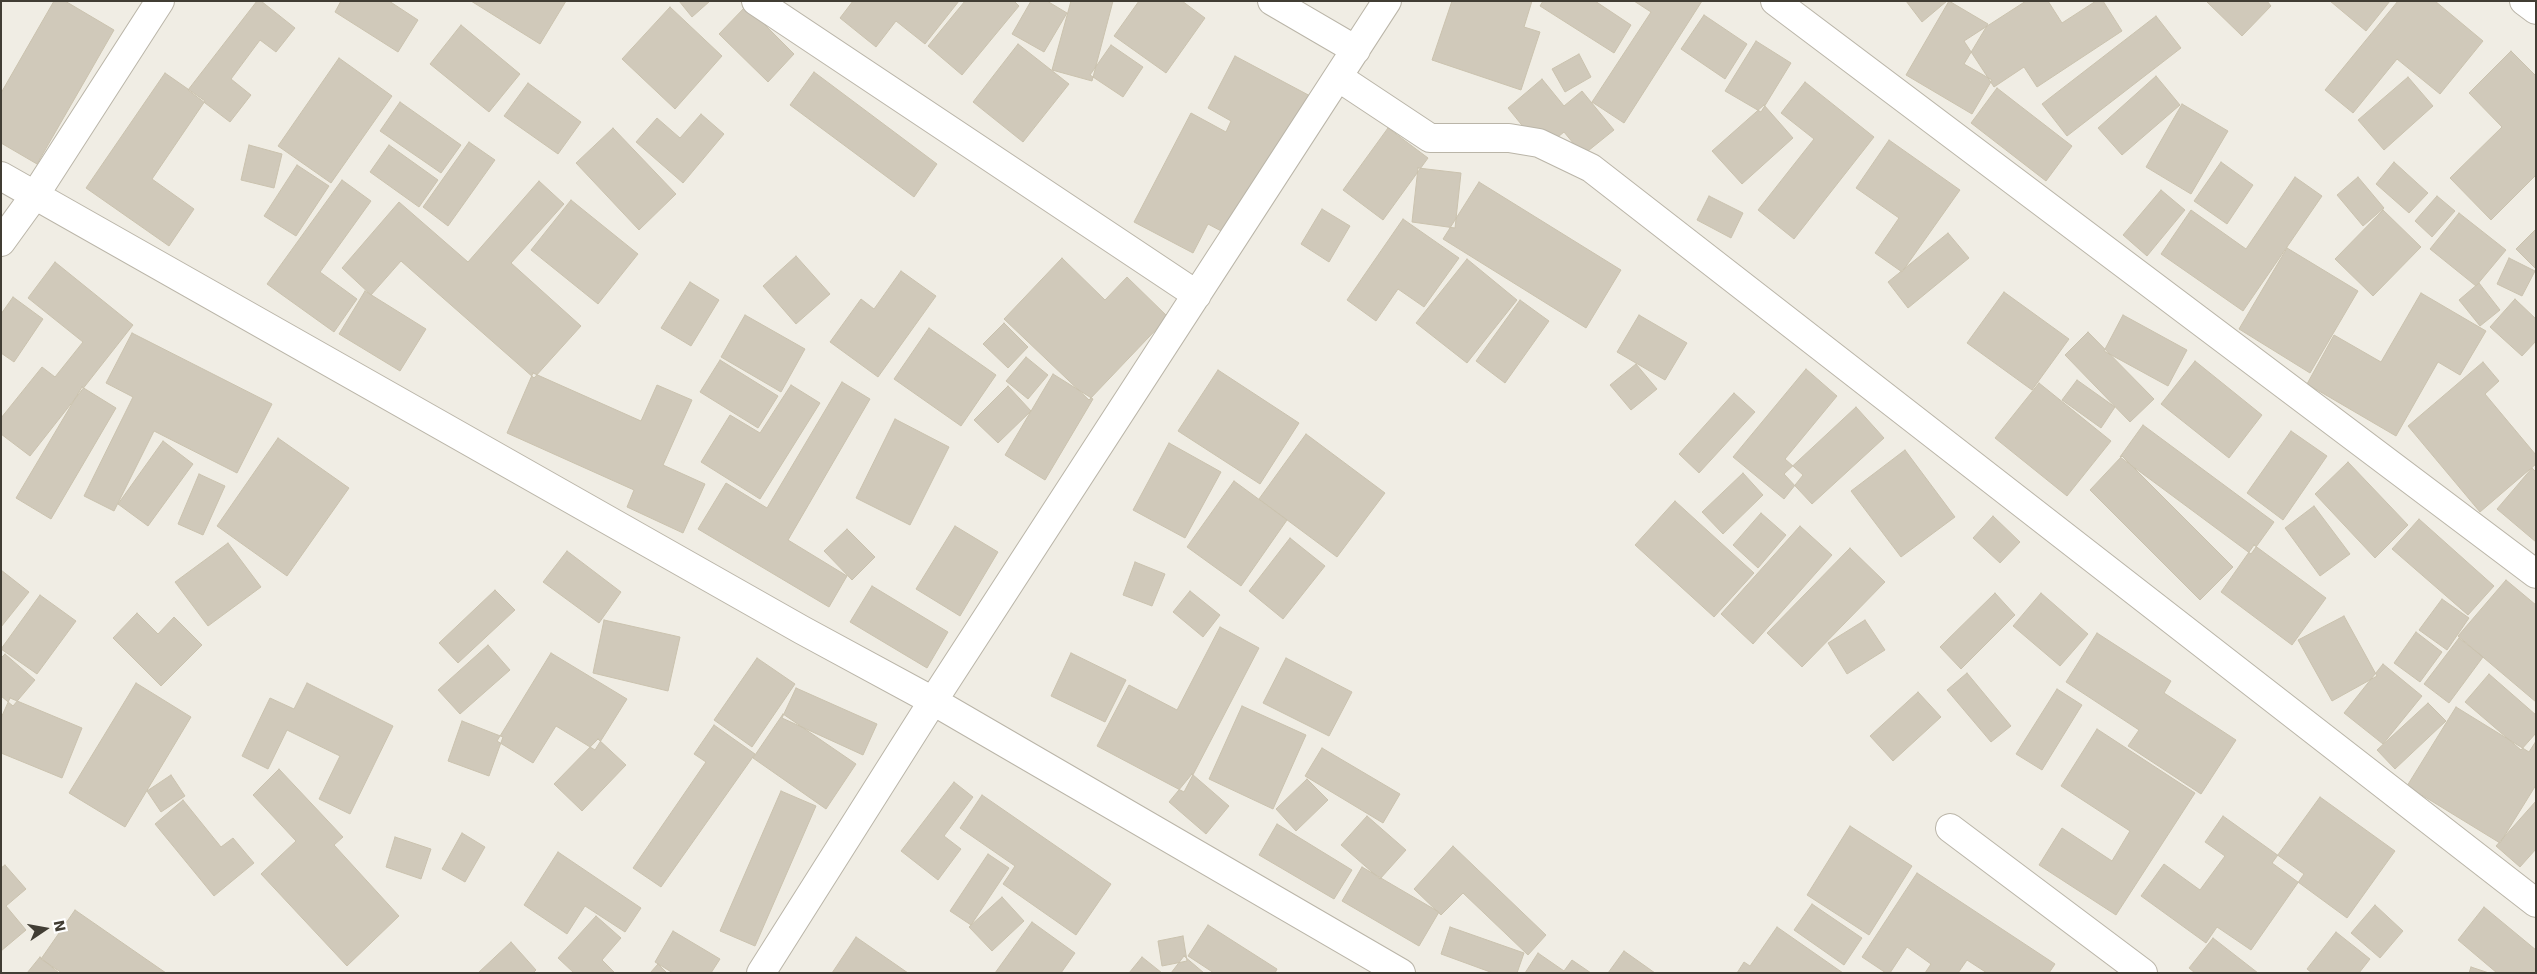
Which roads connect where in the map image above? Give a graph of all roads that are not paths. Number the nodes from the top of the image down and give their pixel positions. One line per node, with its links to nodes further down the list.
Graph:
1 (160, 1): 11 (street)
2 (756, 1): 13 (street)
3 (1272, 1): 8 (street)
4 (1387, 1): 8 (street)
5 (1775, 1): 14 (street)
6 (2524, 1): 7 (street)
7 (2536, 10)
8 (1356, 50): 9 (street)
9 (1338, 76): 13 (street); 17 (street)
10 (1, 176): 11 (street)
11 (35, 195): 12 (street); 15 (street)
12 (1, 242)
13 (1197, 295): 15 (street)
14 (2536, 574)
15 (933, 701): 18 (street); 19 (street)
16 (1950, 828): 20 (street)
17 (2536, 903)
18 (761, 973)
19 (1402, 973)
20 (2143, 973)

